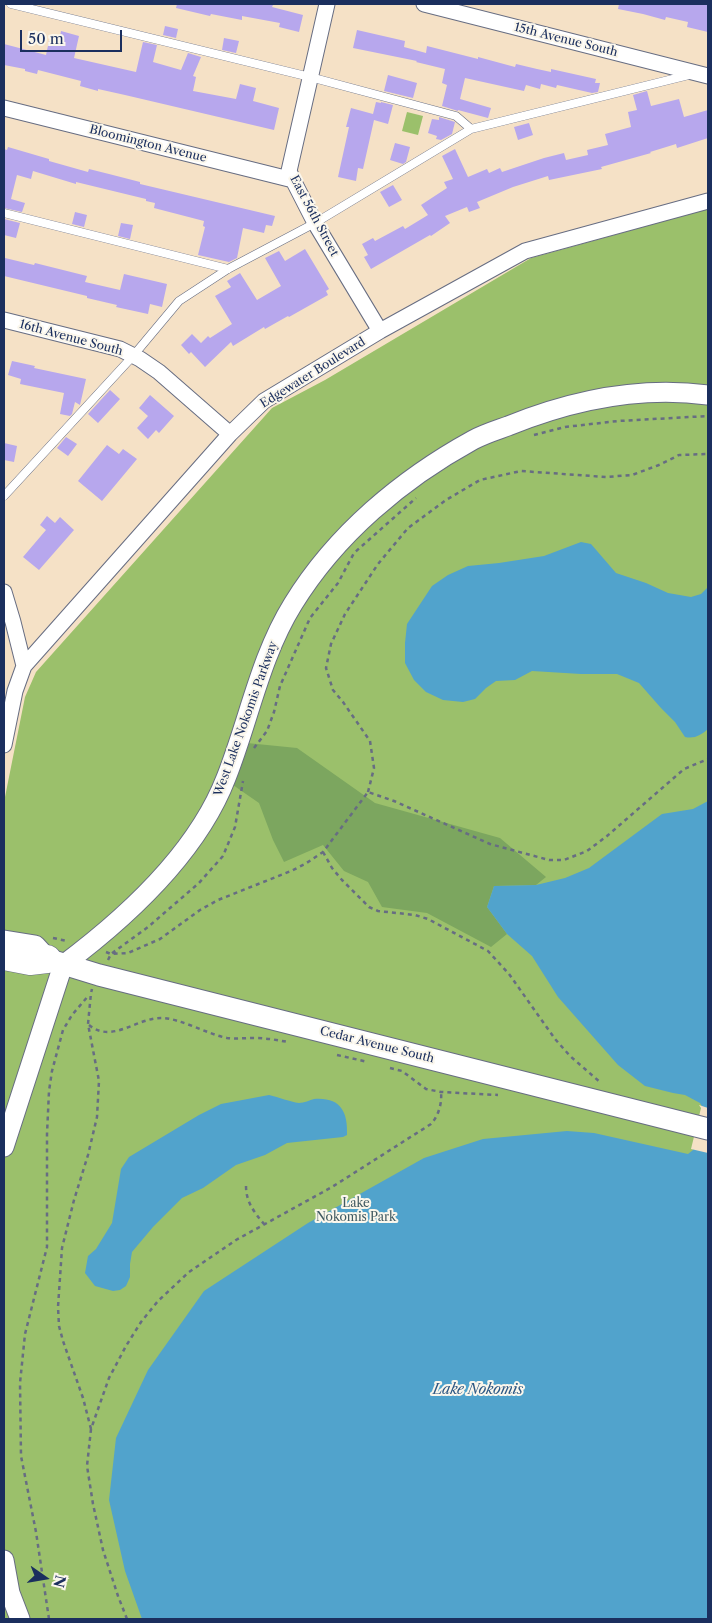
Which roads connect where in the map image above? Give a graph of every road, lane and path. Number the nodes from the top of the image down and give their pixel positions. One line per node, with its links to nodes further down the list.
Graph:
1 (11, 4): 5 (lane)
2 (327, 4): 5 (street, East 56th Street)
3 (424, 4): 4 (street, 15th Avenue South)
4 (702, 74): 7 (lane)
5 (310, 77): 7 (lane); 8 (street, East 56th Street)
6 (4, 108): 8 (street, Bloomington Avenue)
7 (471, 129): 11 (lane)
8 (293, 180): 11 (street, East 56th Street)
9 (708, 201): 14 (street, Edgewater Boulevard)
10 (4, 213): 12 (lane)
11 (315, 223): 12 (lane); 14 (street, East 56th Street)
12 (228, 269): 15 (lane)
13 (4, 320): 15 (street, 16th Avenue South)
14 (380, 331): 18 (street, Edgewater Boulevard)
15 (133, 356): 18 (street, 16th Avenue South); 21 (lane)
16 (708, 395): 33 (street, West Lake Nokomis Parkway)
17 (708, 416): 19 (path)
18 (230, 434): 24 (street, Edgewater Boulevard)
19 (529, 436)
20 (708, 454): 29 (path)
21 (4, 496)
22 (416, 497): 26 (path)
23 (4, 592): 24 (street)
24 (24, 666): 25 (street, Edgewater Boulevard)
25 (4, 745)
26 (254, 750)
27 (708, 759): 29 (path)
28 (243, 776): 30 (path)
29 (368, 792): 30 (path)
30 (323, 852): 39 (path)
31 (4, 941): 33 (main road, Cedar Avenue South)
32 (4, 956): 33 (highway, Cedar Avenue South)
33 (55, 962): 42 (main road, Cedar Avenue South); 43 (street)
34 (88, 1024): 35 (path); 46 (path); 49 (path)
35 (292, 1043)
36 (331, 1053): 37 (path)
37 (371, 1063)
38 (388, 1067): 40 (path)
39 (601, 1083)
40 (441, 1092): 41 (path); 45 (path)
41 (502, 1095)
42 (708, 1129)
43 (4, 1147)
44 (246, 1186): 45 (path)
45 (264, 1224): 46 (path)
46 (91, 1429): 50 (path)
47 (4, 1560): 48 (street)
48 (20, 1619)
49 (50, 1619)
50 (127, 1619)

